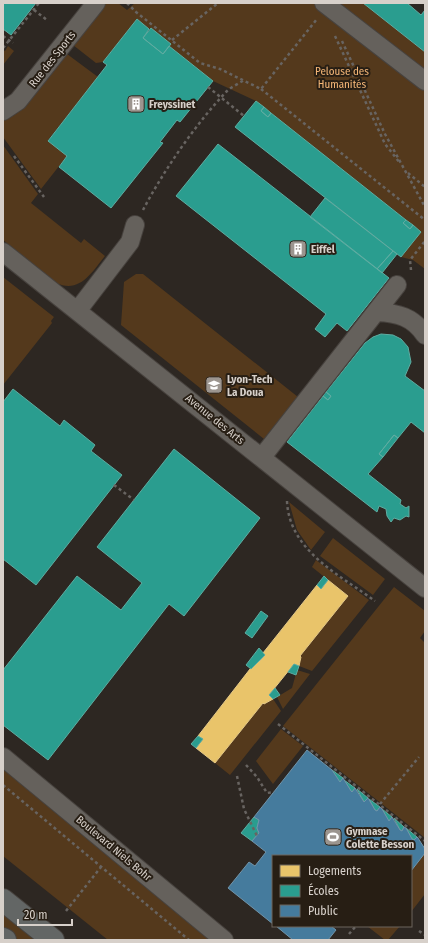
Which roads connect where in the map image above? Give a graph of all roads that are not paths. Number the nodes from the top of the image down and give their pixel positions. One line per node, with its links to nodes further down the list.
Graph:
1 (96, 3): 4 (street, Rue des Sports)
2 (330, 8): 3 (street)
3 (425, 81)
4 (3, 111)
5 (135, 225): 8 (street)
6 (3, 252): 8 (street, Avenue des Arts)
7 (397, 285): 9 (street)
8 (78, 310): 11 (street, Avenue des Arts)
9 (377, 312): 10 (street); 11 (street)
10 (425, 335)
11 (262, 457): 12 (street, Avenue des Arts)
12 (425, 588)
13 (3, 757): 16 (street, Boulevard Niels Bohr)
14 (3, 900): 15 (main road)
15 (53, 940)
16 (224, 940)

